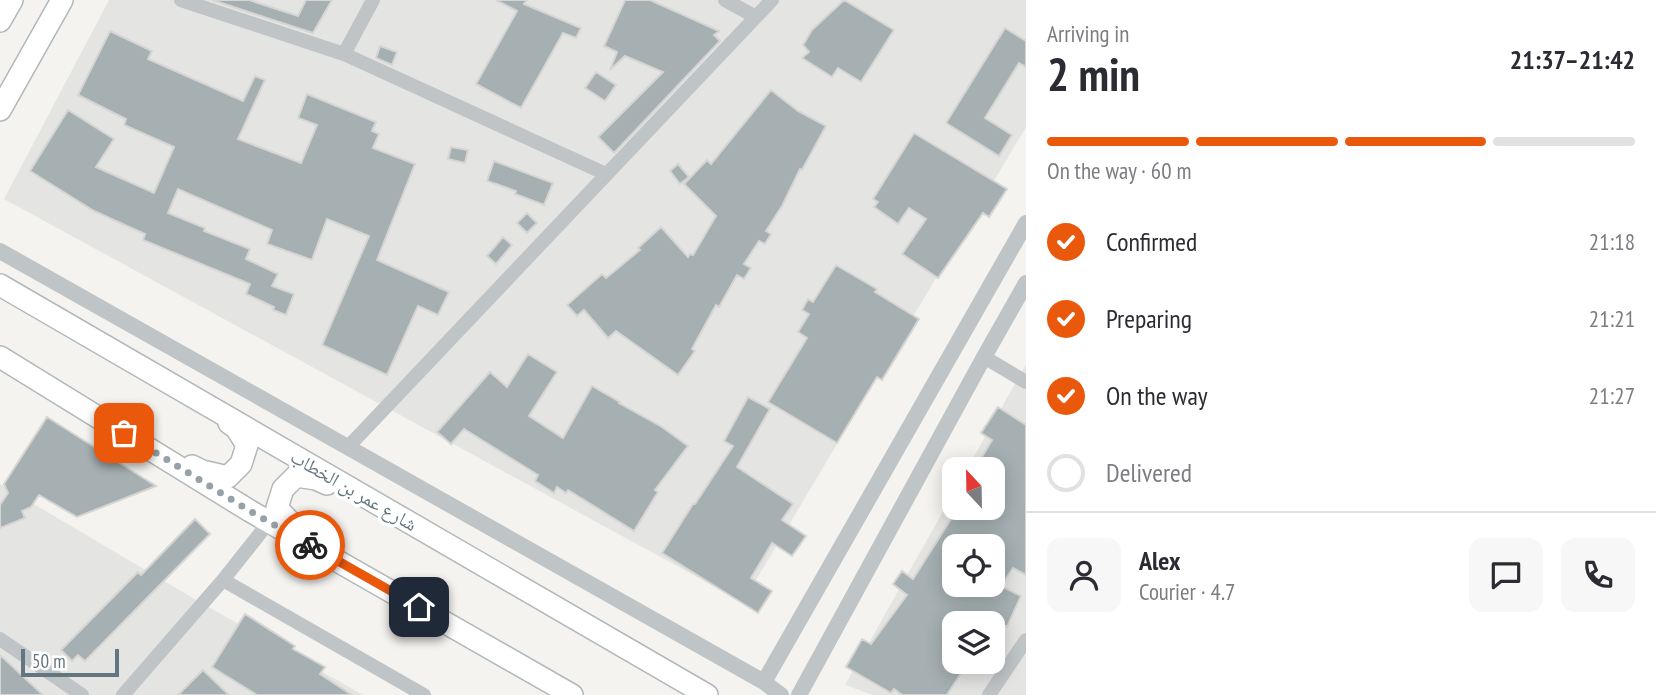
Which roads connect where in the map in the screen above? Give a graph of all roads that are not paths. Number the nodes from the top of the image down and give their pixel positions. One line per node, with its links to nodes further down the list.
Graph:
1 (12, 0): 8 (main road)
2 (62, 0): 10 (main road)
3 (181, 0): 9 (street)
4 (373, 0): 9 (street)
5 (725, 0): 7 (street)
6 (772, 0): 7 (street)
7 (756, 17): 11 (street)
8 (0, 21)
9 (344, 54): 11 (street)
10 (0, 110)
11 (607, 174): 21 (street)
12 (1026, 223): 28 (street)
13 (0, 251): 21 (street)
14 (1026, 283): 17 (street)
15 (0, 285): 18 (main road, شارع عمر بن الخطاب)
16 (0, 357): 20 (main road)
17 (984, 357): 19 (street); 35 (street)
18 (148, 371): 20 (main road); 22 (main road, شارع عمر بن الخطاب)
19 (1026, 382)
20 (124, 433): 23 (main road)
21 (348, 447): 28 (street)
22 (399, 516): 25 (main road); 33 (main road, شارع عمر بن الخطاب)
23 (269, 522): 24 (street); 25 (main road)
24 (223, 580): 30 (street); 31 (street)
25 (375, 582): 32 (main road)
26 (0, 639): 29 (street)
27 (1026, 640): 36 (street)
28 (764, 682): 34 (street)
29 (82, 695)
30 (123, 695)
31 (424, 695)
32 (572, 695)
33 (708, 695)
34 (781, 695)
35 (799, 695)
36 (989, 695)

